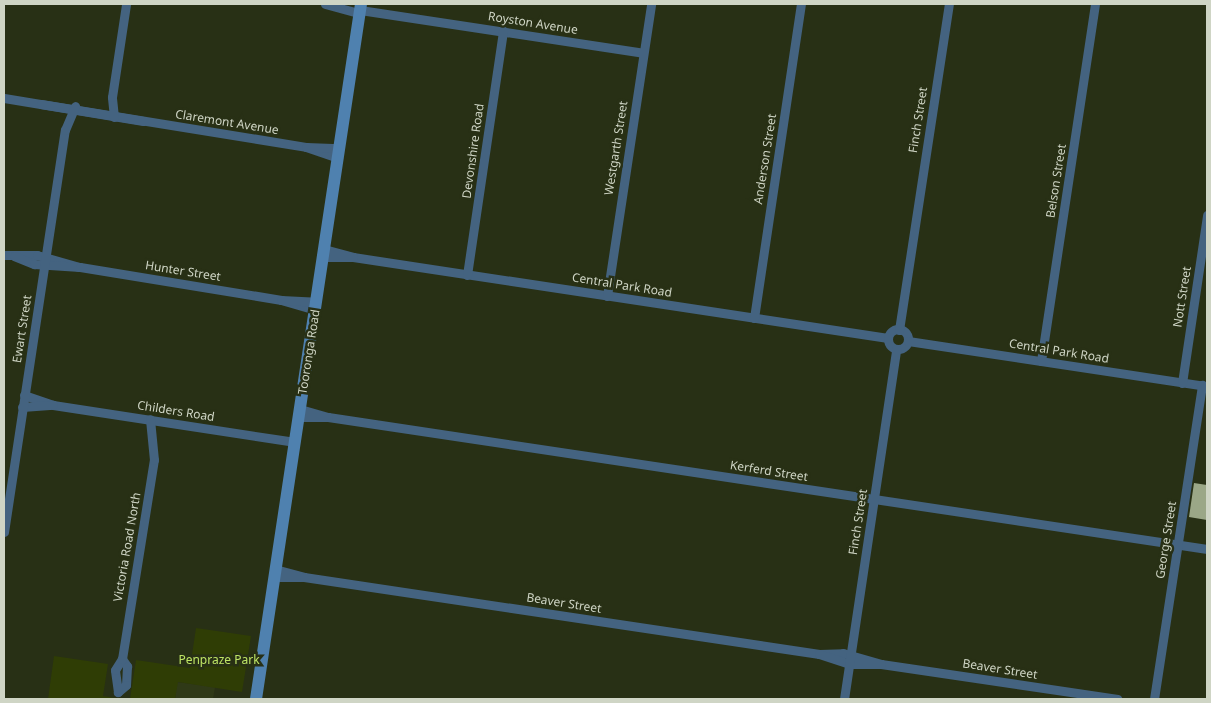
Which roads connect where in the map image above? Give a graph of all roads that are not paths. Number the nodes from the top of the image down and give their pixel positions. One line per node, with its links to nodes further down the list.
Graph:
1 (126, 4): 10 (street)
2 (330, 4): 7 (street, Royston Avenue)
3 (651, 4): 9 (street, Westgarth Street)
4 (801, 4): 25 (street, Anderson Street)
5 (949, 4): 26 (street, Finch Street)
6 (1095, 4): 30 (street, Belson Street)
7 (358, 7): 8 (street, Royston Avenue); 17 (main road, Tooronga Road)
8 (503, 31): 9 (street, Royston Avenue); 22 (street, Devonshire Road)
9 (643, 53): 23 (street, Westgarth Street)
10 (112, 97): 14 (street); 15 (street)
11 (4, 98): 12 (street, Claremont Avenue)
12 (63, 107): 13 (street, Claremont Avenue); 16 (street, Ewart Street)
13 (74, 109): 14 (street, Claremont Avenue); 16 (street, Ewart Street)
14 (102, 114): 15 (street, Claremont Avenue)
15 (114, 116): 17 (street, Claremont Avenue)
16 (65, 130): 21 (street, Ewart Street)
17 (338, 153): 19 (main road, Tooronga Road)
18 (1207, 215): 31 (street, Nott Street)
19 (324, 253): 22 (street, Central Park Road); 24 (main road, Tooronga Road)
20 (4, 255): 21 (street, Hunter Street)
21 (45, 261): 24 (street, Hunter Street); 33 (street, Ewart Street)
22 (467, 275): 23 (street, Central Park Road)
23 (607, 296): 25 (street, Central Park Road)
24 (316, 306): 36 (main road, Tooronga Road)
25 (754, 318): 27 (street, Central Park Road)
26 (900, 330): 27 (street); 28 (street)
27 (888, 338): 29 (street)
28 (908, 341): 29 (street); 30 (street, Central Park Road)
29 (896, 349): 41 (street, Finch Street)
30 (1041, 361): 31 (street, Central Park Road)
31 (1182, 382): 32 (street, Central Park Road)
32 (1204, 386): 43 (street, George Street)
33 (24, 395): 34 (street, Childers Road); 35 (street, Ewart Street)
34 (53, 405): 35 (street, Childers Road); 37 (street, Childers Road)
35 (22, 407): 42 (street, Ewart Street)
36 (299, 413): 40 (main road, Tooronga Road); 41 (street, Kerferd Street)
37 (150, 419): 38 (street, Childers Road); 39 (street, Victoria Road North)
38 (162, 421): 39 (street, Victoria Road North); 40 (street, Childers Road)
39 (154, 439): 46 (street, Victoria Road North)
40 (295, 442): 45 (main road, Tooronga Road)
41 (874, 499): 43 (street, Kerferd Street); 47 (street, Finch Street)
42 (4, 532)
43 (1178, 545): 44 (street, Kerferd Street); 51 (street, George Street)
44 (1207, 550)
45 (275, 573): 47 (street, Beaver Street); 48 (main road, Tooronga Road)
46 (122, 659)
47 (850, 659): 49 (street, Finch Street); 50 (street, Beaver Street)
48 (256, 699)
49 (844, 699)
50 (1116, 699)
51 (1154, 699)

